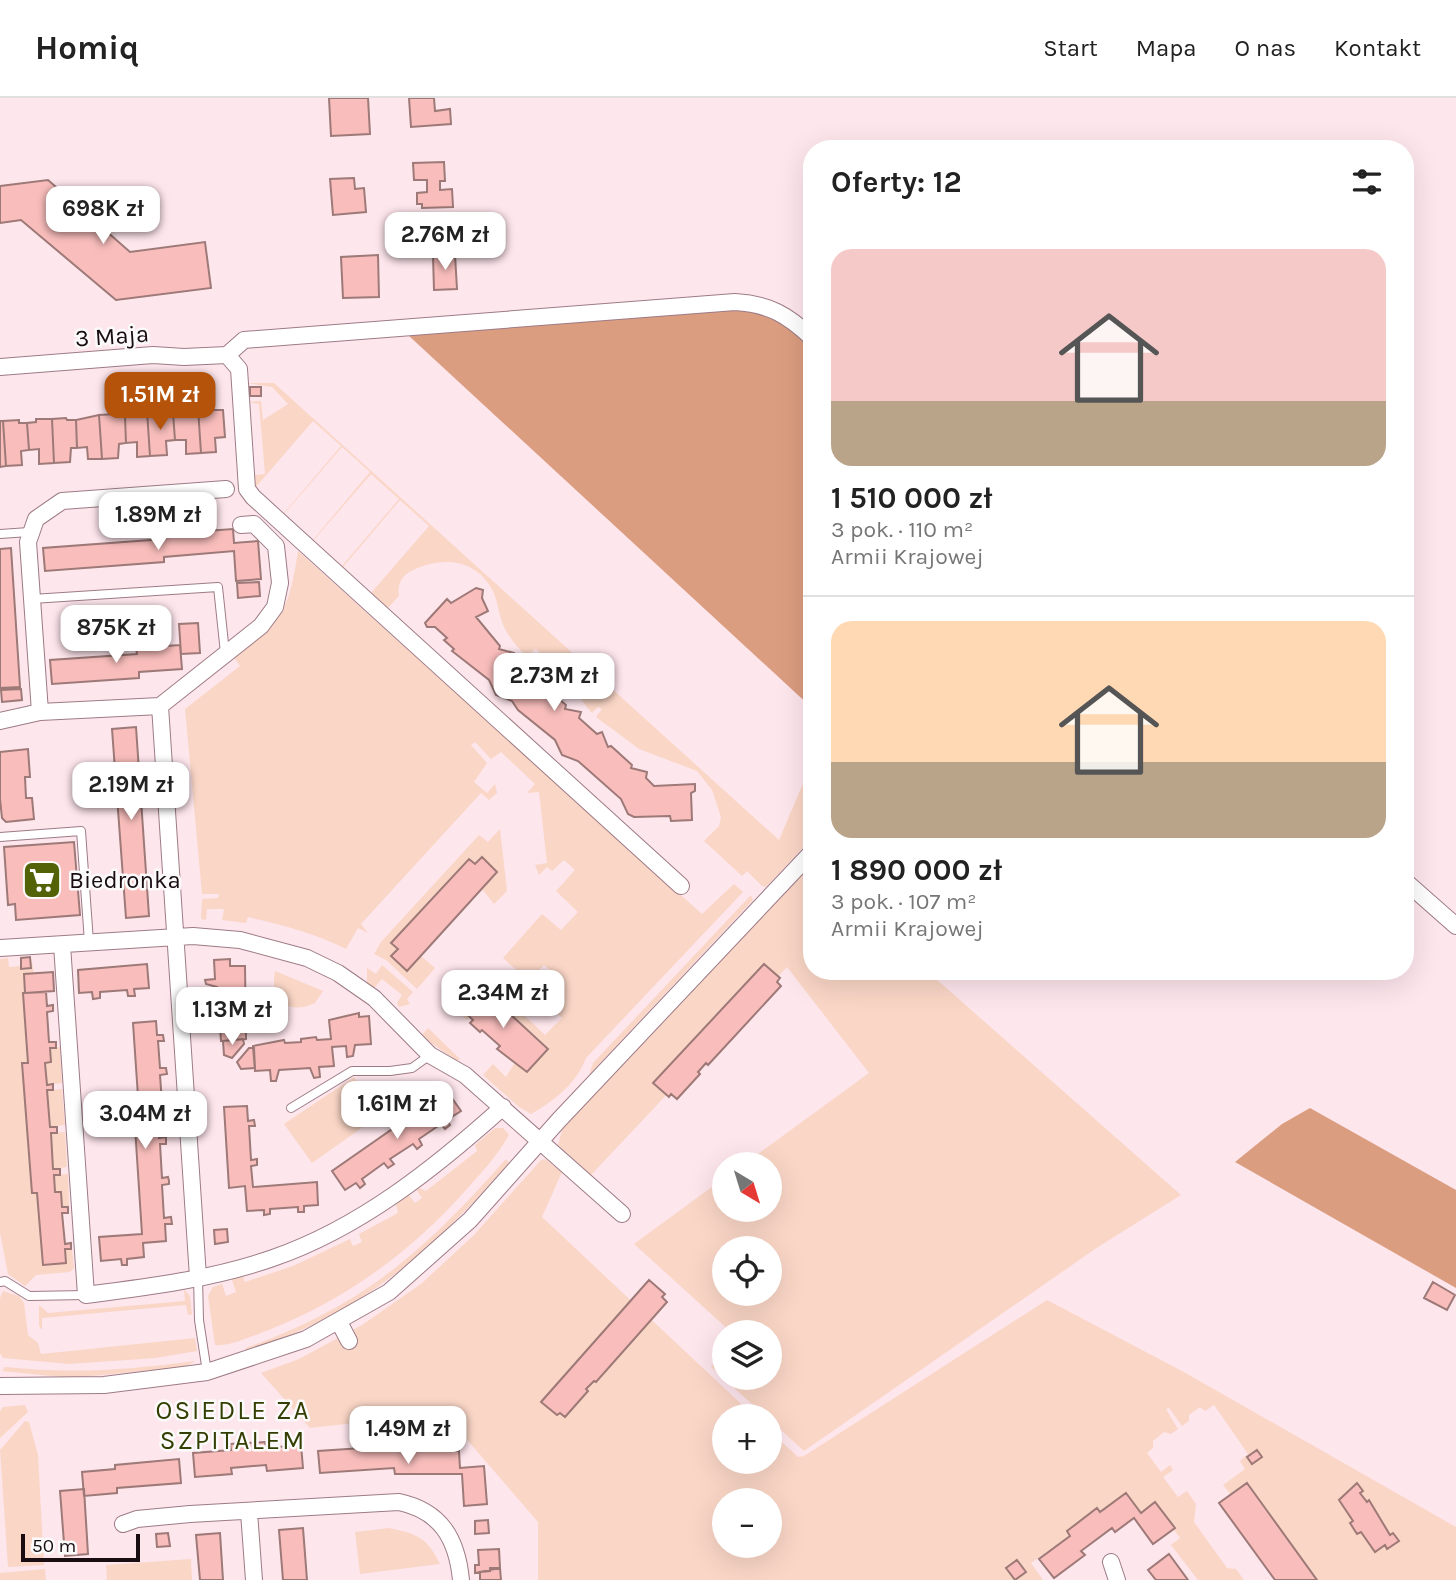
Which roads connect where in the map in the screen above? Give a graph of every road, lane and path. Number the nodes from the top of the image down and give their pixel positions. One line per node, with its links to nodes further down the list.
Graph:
1 (803, 331): 2 (street)
2 (227, 355): 3 (street, 3 Maja); 15 (street)
3 (0, 367)
4 (226, 489): 6 (street)
5 (241, 525): 9 (street)
6 (29, 532): 7 (lane); 8 (street)
7 (0, 534)
8 (32, 598): 9 (lane); 11 (street)
9 (225, 653): 10 (street)
10 (160, 706): 11 (street); 18 (street)
11 (40, 712): 12 (street)
12 (0, 721)
13 (0, 837): 19 (lane)
14 (803, 862): 25 (street)
15 (681, 886)
16 (1414, 889): 17 (street)
17 (1456, 926)
18 (173, 937): 19 (street); 22 (street); 27 (street)
19 (89, 943): 20 (street)
20 (62, 945): 21 (street); 29 (street)
21 (0, 947)
22 (430, 1055): 23 (street); 24 (lane)
23 (503, 1107): 25 (street); 27 (street)
24 (291, 1108)
25 (540, 1140): 26 (street); 30 (street)
26 (622, 1214)
27 (198, 1277): 29 (street); 32 (lane)
28 (0, 1282): 29 (lane)
29 (86, 1294)
30 (339, 1322): 31 (street); 32 (street)
31 (349, 1341)
32 (207, 1372): 33 (street)
33 (0, 1386)
34 (249, 1512): 35 (street); 37 (street); 38 (street)
35 (123, 1524)
36 (1111, 1562): 39 (street)
37 (254, 1580)
38 (461, 1580)
39 (1117, 1580)

